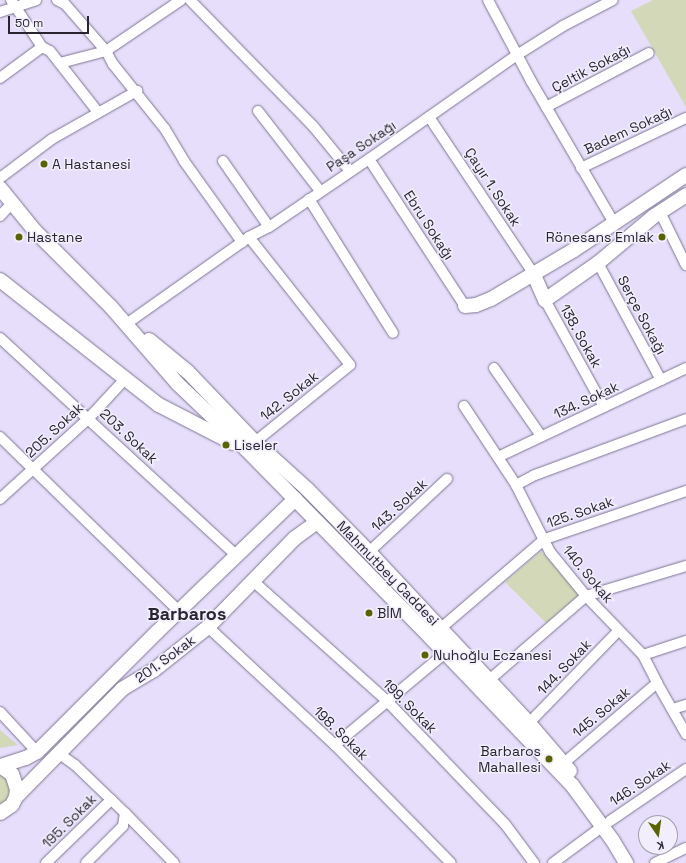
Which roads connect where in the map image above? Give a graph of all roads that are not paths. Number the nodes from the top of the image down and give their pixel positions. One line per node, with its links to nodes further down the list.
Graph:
1 (36, 0): 7 (street)
2 (57, 0): 10 (street)
3 (181, 0): 10 (street)
4 (488, 0): 12 (street)
5 (613, 0): 12 (street, Paşa Sokağı)
6 (195, 1): 24 (street)
7 (14, 3): 8 (street); 9 (street)
8 (0, 12)
9 (42, 47): 13 (street); 14 (street)
10 (106, 51): 13 (street); 15 (street)
11 (649, 53): 16 (street, Çeltik Sokağı)
12 (517, 55): 16 (street); 19 (street, Paşa Sokağı)
13 (60, 63): 18 (street)
14 (0, 78)
15 (136, 91): 18 (street); 36 (street)
16 (546, 108): 23 (street)
17 (258, 111): 28 (street)
18 (98, 112): 26 (street)
19 (429, 117): 21 (street, Paşa Sokağı); 39 (street, Çayır 1. Sokak)
20 (686, 118): 23 (street, Badem Sokağı)
21 (369, 159): 24 (street, Paşa Sokağı); 42 (street, Ebru Sokağı)
22 (223, 161): 35 (street)
23 (581, 168): 34 (street)
24 (350, 170): 28 (street, Paşa Sokağı)
25 (686, 175): 34 (main road)
26 (0, 178)
27 (0, 188): 31 (main road, Mahmutbey Caddesi)
28 (320, 191): 30 (street, Paşa Sokağı)
29 (686, 195): 32 (main road)
30 (309, 199): 35 (street, Paşa Sokağı); 45 (street)
31 (12, 203): 33 (street); 43 (main road, Mahmutbey Caddesi)
32 (660, 212): 37 (main road); 38 (street)
33 (0, 216)
34 (614, 223): 39 (main road)
35 (269, 227): 36 (street, Paşa Sokağı)
36 (246, 240): 44 (street, Paşa Sokağı); 57 (street, 142. Sokak)
37 (598, 263): 41 (main road); 50 (street, Serçe Sokağı)
38 (686, 265)
39 (533, 274): 41 (main road); 42 (main road)
40 (0, 280): 49 (main road)
41 (545, 300): 52 (street, 138. Sokak)
42 (465, 306)
43 (111, 307): 44 (main road, Mahmutbey Caddesi); 57 (main road, Mahmutbey Caddesi)
44 (129, 322): 57 (main road, Mahmutbey Caddesi)
45 (393, 333)
46 (0, 338): 53 (street, 203. Sokak)
47 (494, 368): 56 (street)
48 (686, 368): 50 (street, 134. Sokak)
49 (125, 379): 53 (street, 205. Sokak); 57 (main road)
50 (661, 380): 52 (street, 134. Sokak)
51 (464, 406): 58 (street, 140. Sokak)
52 (604, 407): 56 (street, 134. Sokak)
53 (89, 418): 59 (street, 205. Sokak); 68 (street, 203. Sokak)
54 (686, 419): 61 (street)
55 (0, 436): 59 (street)
56 (541, 436): 58 (street, 134. Sokak)
57 (251, 446): 64 (main road, Mahmutbey Caddesi); 67 (main road, Mahmutbey Caddesi)
58 (498, 457): 61 (street, 140. Sokak)
59 (32, 469): 63 (street, 205. Sokak); 73 (street)
60 (447, 478): 67 (street, 143. Sokak)
61 (516, 485): 66 (street, 140. Sokak)
62 (686, 491): 66 (street, 125. Sokak)
63 (0, 499)
64 (295, 500): 65 (main road, Mahmutbey Caddesi); 68 (main road, 201. Sokak)
65 (317, 522): 69 (main road, Mahmutbey Caddesi); 71 (main road, 201. Sokak)
66 (545, 539): 72 (street, 140. Sokak); 76 (street, 125. Sokak)
67 (369, 552): 69 (main road); 76 (main road, Mahmutbey Caddesi)
68 (237, 556): 73 (main road, 201. Sokak)
69 (358, 564): 76 (main road, Mahmutbey Caddesi)
70 (686, 566): 72 (street)
71 (253, 581): 74 (main road, 201. Sokak); 82 (street, 199. Sokak)
72 (586, 596): 75 (street, 140. Sokak); 80 (street)
73 (179, 611): 89 (main road, 201. Sokak)
74 (208, 627): 88 (street, 198. Sokak); 90 (main road, 201. Sokak)
75 (619, 630): 79 (street, 140. Sokak); 86 (street, 144. Sokak)
76 (436, 633): 78 (main road, Mahmutbey Caddesi); 80 (main road, Mahmutbey Caddesi)
77 (686, 641): 79 (street)
78 (445, 652): 82 (street); 98 (main road, Mahmutbey Caddesi)
79 (643, 656): 81 (street, 140. Sokak)
80 (488, 681): 86 (main road, Mahmutbey Caddesi)
81 (657, 683): 84 (street, 140. Sokak); 91 (street, 145. Sokak)
82 (387, 701): 88 (street); 104 (street, 199. Sokak)
83 (686, 705): 84 (street)
84 (672, 709): 87 (street, 140. Sokak)
85 (0, 712): 89 (street)
86 (529, 723): 91 (main road, Mahmutbey Caddesi)
87 (686, 733)
88 (335, 745): 103 (street, 198. Sokak)
89 (37, 752): 92 (main road, 201. Sokak)
90 (58, 753): 94 (main road, 201. Sokak); 95 (street)
91 (564, 762): 98 (main road, Mahmutbey Caddesi)
92 (1, 766): 94 (main road, 201. Sokak)
93 (686, 769): 98 (street, 146. Sokak)
94 (16, 797): 96 (main road, 201. Sokak)
95 (111, 800): 97 (street); 100 (street, 195. Sokak)
96 (1, 813)
97 (125, 813): 101 (street); 102 (street)
98 (606, 824): 105 (street, 146. Sokak); 106 (main road, Mahmutbey Caddesi); 107 (main road, Mahmutbey Caddesi)
99 (686, 848): 108 (street)
100 (46, 863)
101 (86, 863)
102 (174, 863)
103 (451, 863)
104 (534, 863)
105 (553, 863)
106 (626, 863)
107 (637, 863)
108 (655, 863)

